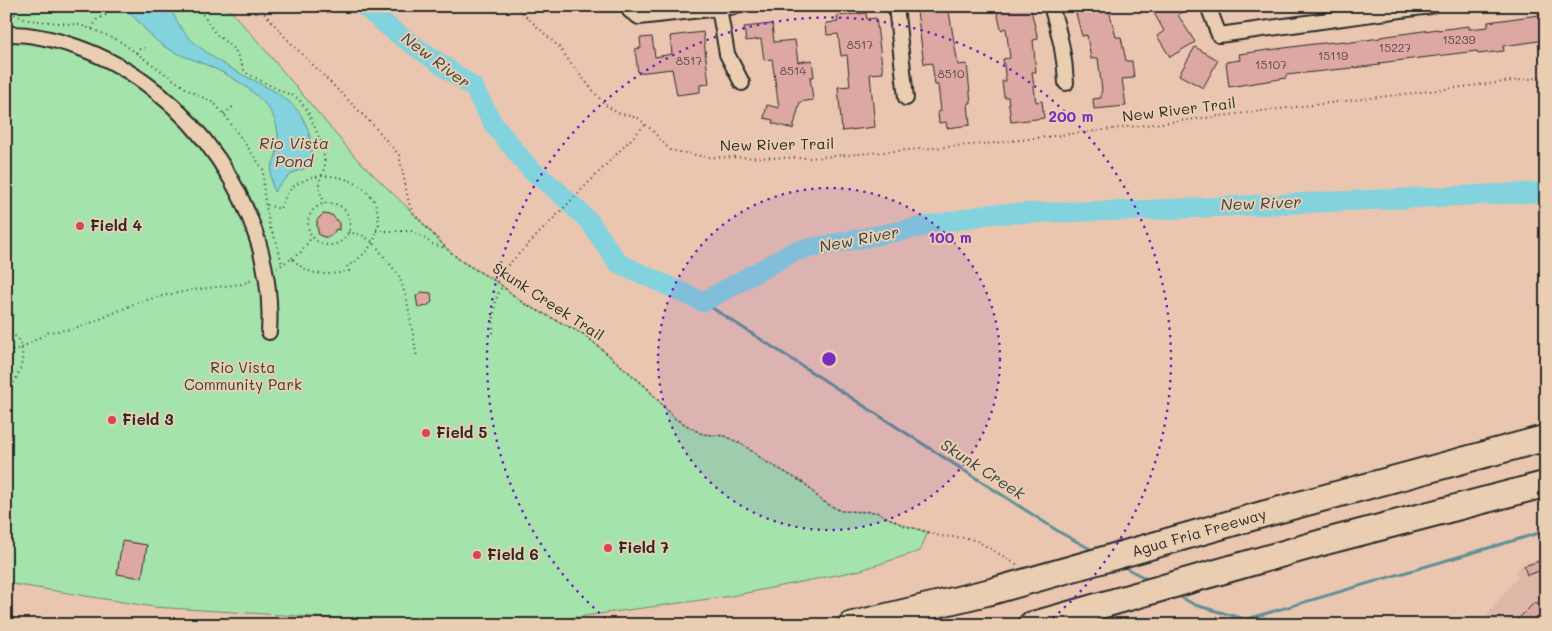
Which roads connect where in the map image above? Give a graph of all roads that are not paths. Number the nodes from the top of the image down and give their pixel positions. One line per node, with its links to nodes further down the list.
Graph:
1 (737, 6): 7 (street)
2 (896, 6): 12 (street)
3 (1051, 6): 11 (street)
4 (1208, 6): 8 (street)
5 (1430, 6): 8 (street)
6 (630, 8): 7 (street)
7 (719, 8): 10 (street)
8 (1350, 12)
9 (6, 34): 13 (street)
10 (742, 83)
11 (1066, 83)
12 (906, 98)
13 (269, 332)
14 (1546, 438): 17 (highway, Agua Fria Freeway, bridge)
15 (1546, 484): 16 (highway, bridge)
16 (1042, 622)
17 (851, 625)

